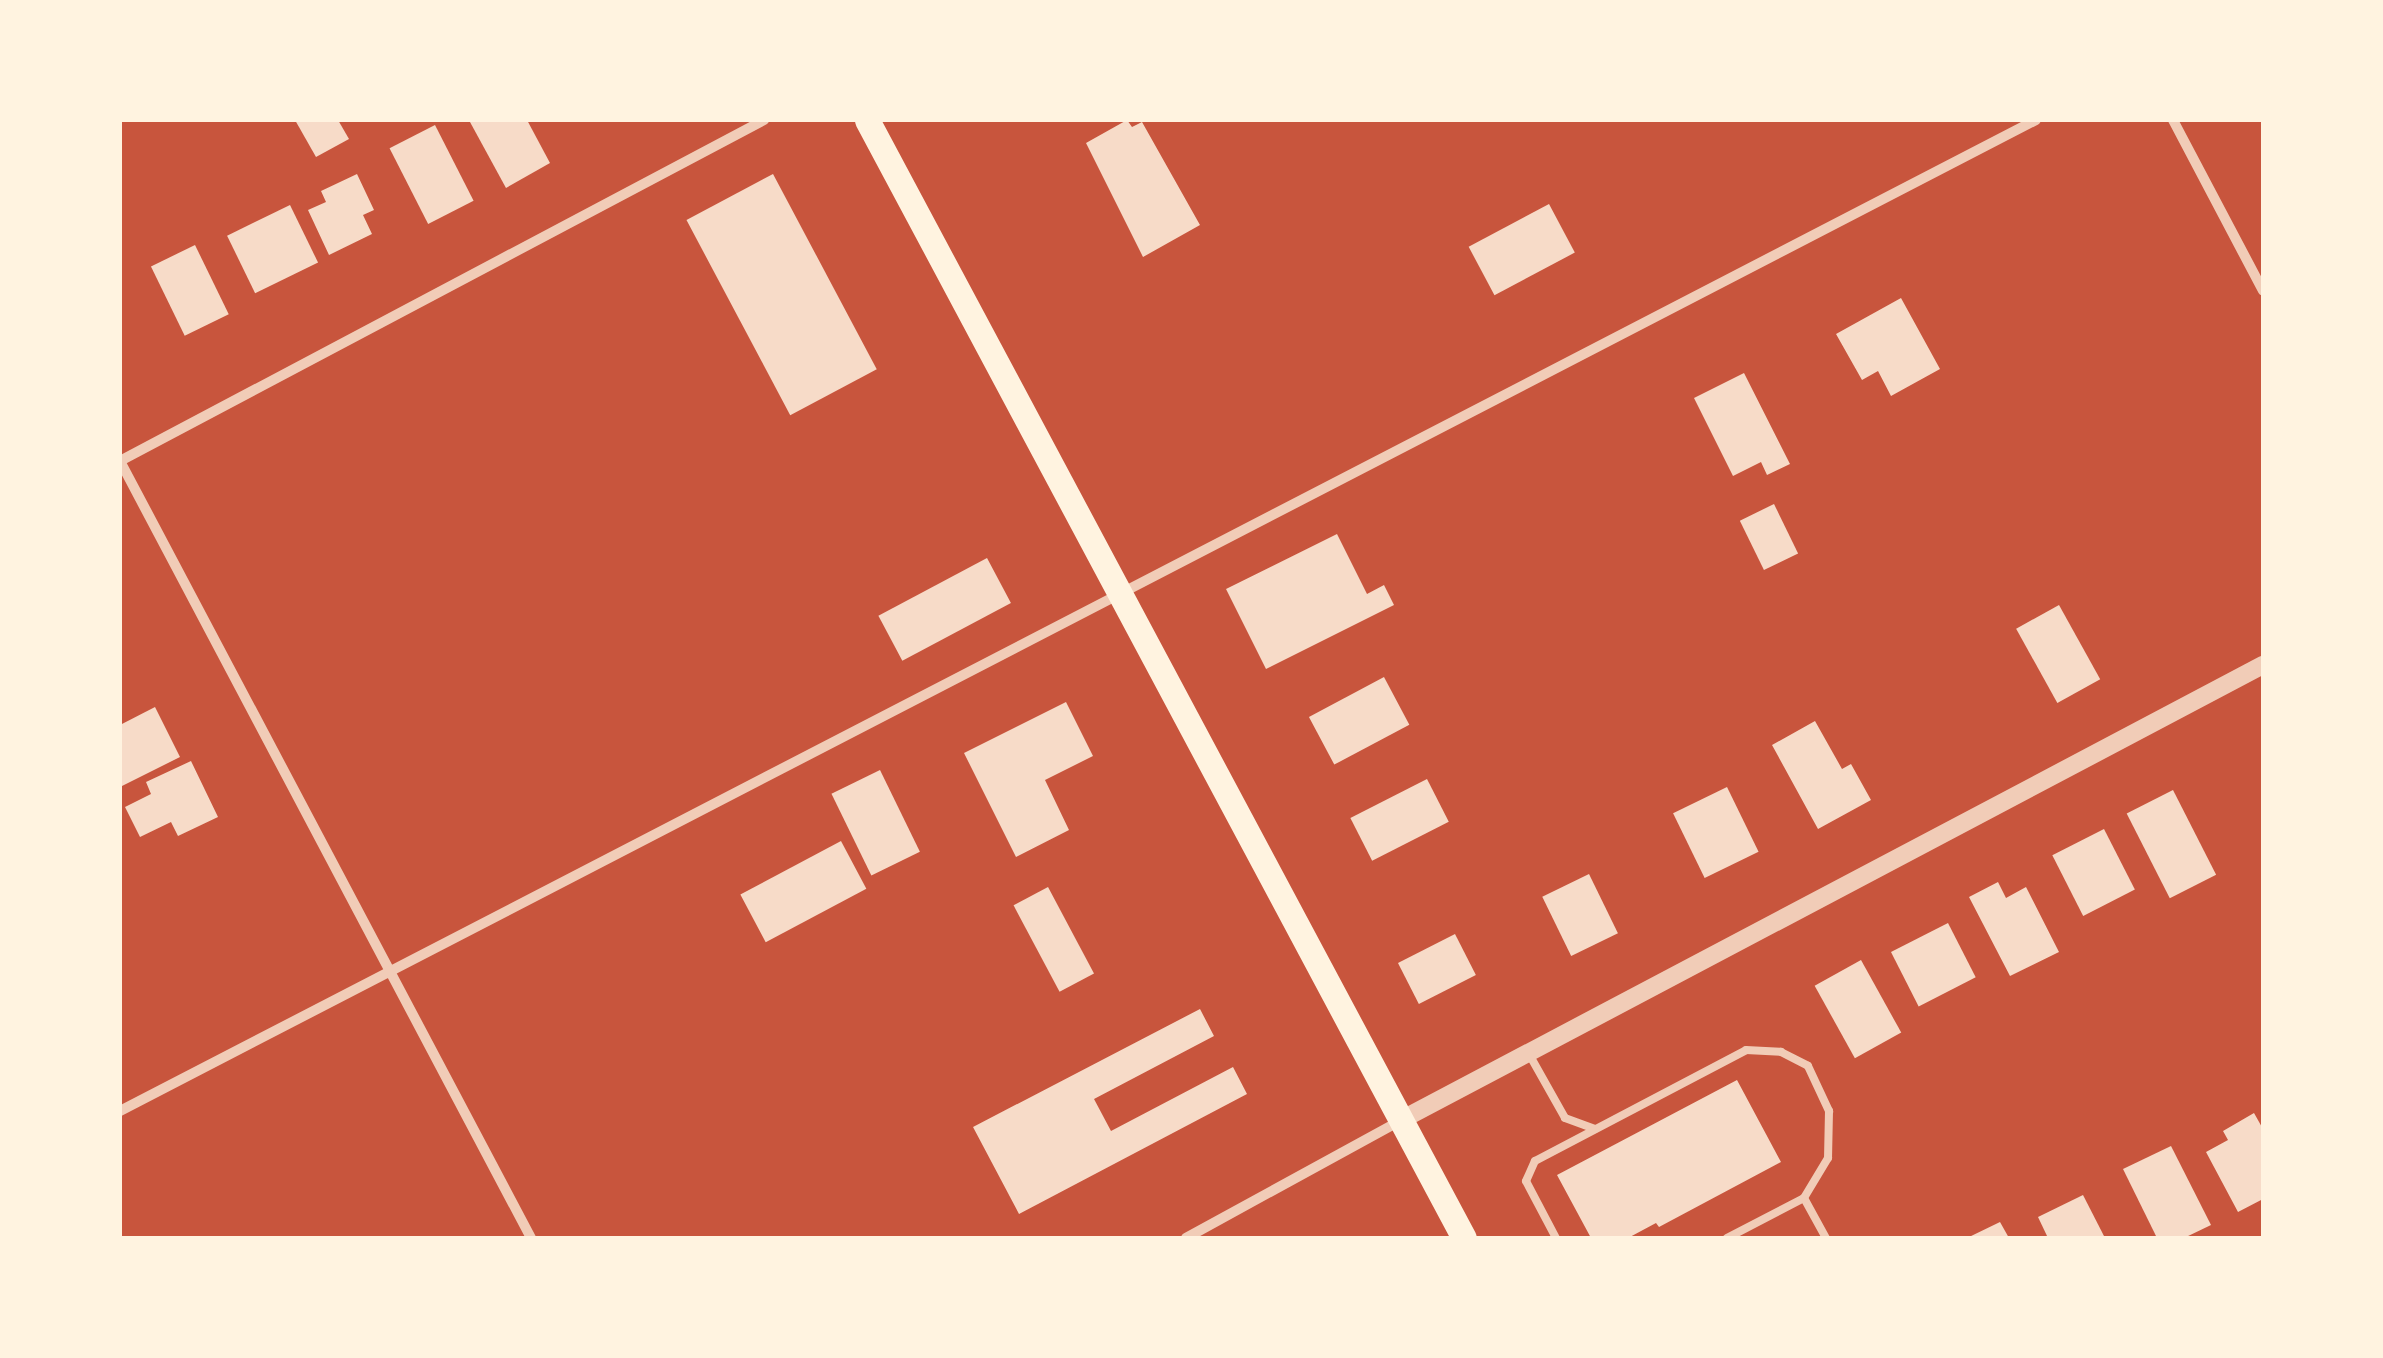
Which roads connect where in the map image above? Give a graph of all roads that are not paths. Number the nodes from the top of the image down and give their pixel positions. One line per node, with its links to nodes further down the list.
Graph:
1 (764, 120): 6 (street)
2 (867, 120): 7 (main road)
3 (2036, 120): 7 (street)
4 (2172, 120): 5 (street)
5 (2263, 291)
6 (120, 461): 9 (street)
7 (1122, 594): 9 (street); 12 (main road)
8 (2263, 665): 10 (street)
9 (389, 970): 11 (street); 15 (street)
10 (1528, 1051): 12 (street); 13 (lane)
11 (120, 1111)
12 (1401, 1120): 16 (street); 17 (main road)
13 (1595, 1129): 14 (lane); 18 (lane)
14 (1804, 1198): 19 (lane); 20 (lane)
15 (531, 1238)
16 (1186, 1238)
17 (1464, 1238)
18 (1556, 1238)
19 (1727, 1238)
20 (1826, 1238)

